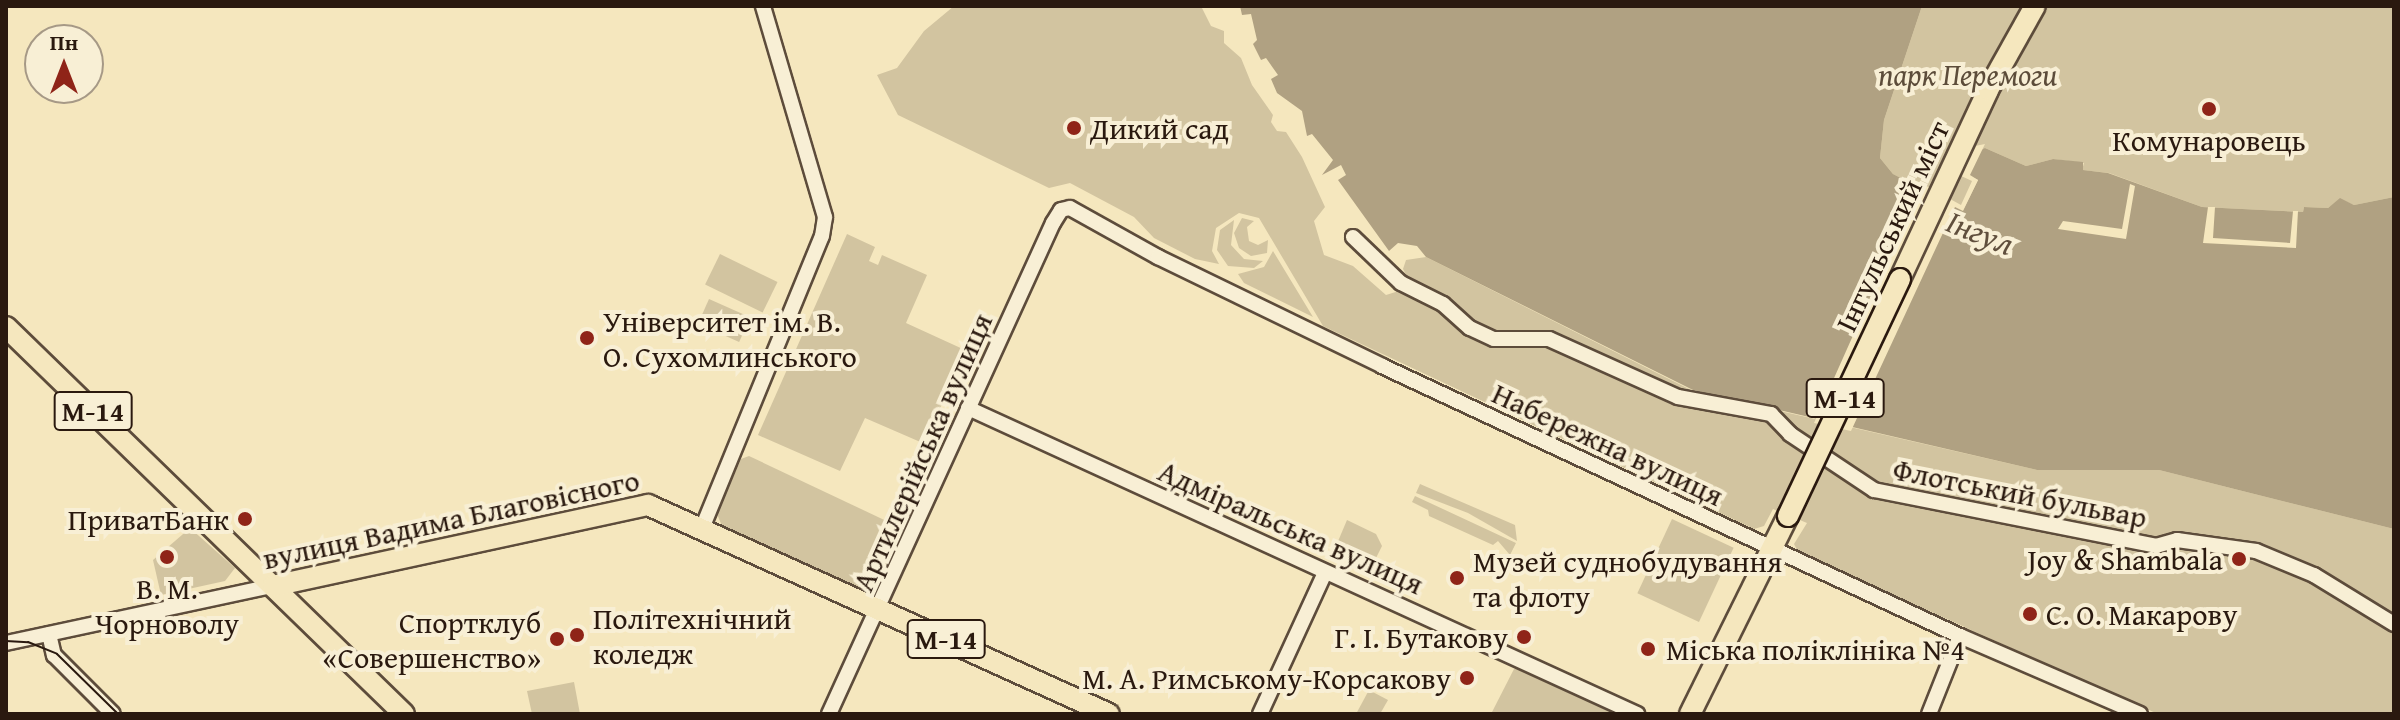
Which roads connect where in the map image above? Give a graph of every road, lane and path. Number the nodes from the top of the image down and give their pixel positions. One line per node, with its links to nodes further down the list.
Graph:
1 (763, 6): 7 (street)
2 (2035, 6): 8 (highway, Інгульський міст / М-14, bridge)
3 (1061, 210): 6 (street, Артилерійська вулиця); 8 (street, Набережна вулиця)
4 (1353, 237): 12 (street, Флотський бульвар)
5 (6, 327): 10 (highway, М-14)
6 (968, 408): 9 (street, Адміральська вулиця); 11 (street, Артилерійська вулиця)
7 (703, 526): 10 (highway, вулиця Вадима Благовісного / М-14); 11 (highway, вулиця Вадима Благовісного / М-14)
8 (1772, 549): 14 (street, Набережна вулиця); 22 (highway, М-14)
9 (1325, 573): 20 (street); 21 (street, Адміральська вулиця)
10 (273, 586): 13 (street, вулиця Вадима Благовісного); 17 (highway, М-14)
11 (880, 609): 18 (street, Артилерійська вулиця); 19 (highway, вулиця Вадима Благовісного / М-14)
12 (2394, 624)
13 (49, 634): 15 (street, вулиця Вадима Благовісного); 16 (street)
14 (1960, 636): 23 (street); 24 (street, Набережна вулиця)
15 (6, 643)
16 (113, 714)
17 (404, 714)
18 (829, 714)
19 (1109, 714)
20 (1260, 714)
21 (1637, 714)
22 (1690, 714)
23 (1929, 714)
24 (2140, 714)

